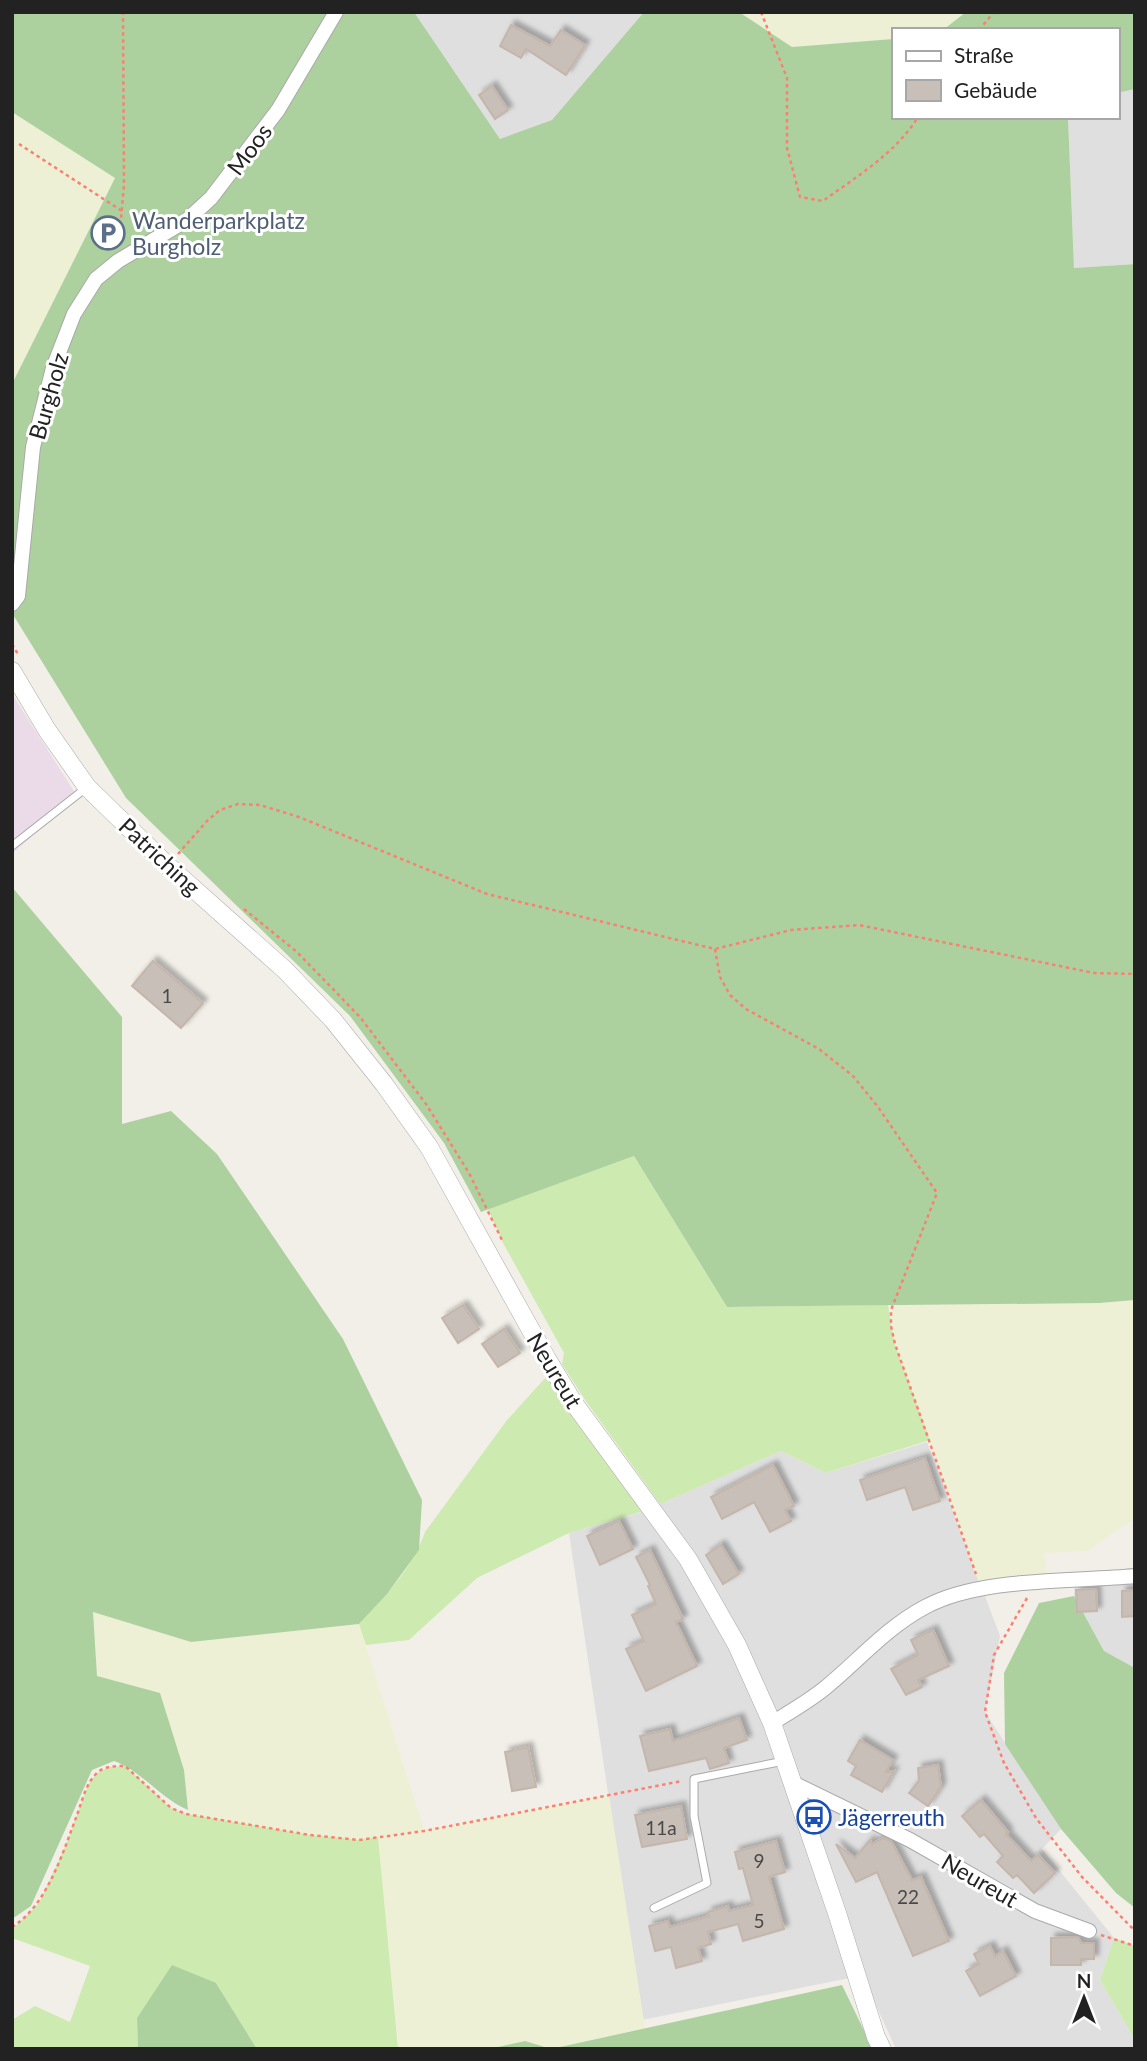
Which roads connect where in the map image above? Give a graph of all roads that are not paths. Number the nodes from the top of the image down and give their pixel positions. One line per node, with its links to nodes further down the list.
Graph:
1 (336, 12): 2 (street, Moos)
2 (96, 279): 3 (street, Burgholz)
3 (12, 604)
4 (12, 671): 5 (street, Patriching)
5 (87, 787): 6 (lane); 7 (street, Patriching)
6 (12, 846)
7 (333, 1020): 9 (street, Neureut)
8 (1135, 1576): 9 (street)
9 (772, 1723): 10 (street, Neureut)
10 (785, 1761): 11 (street, Neureut); 12 (lane)
11 (793, 1783): 13 (street, Neureut); 14 (street, Neureut)
12 (654, 1908)
13 (1089, 1931)
14 (882, 2049)

